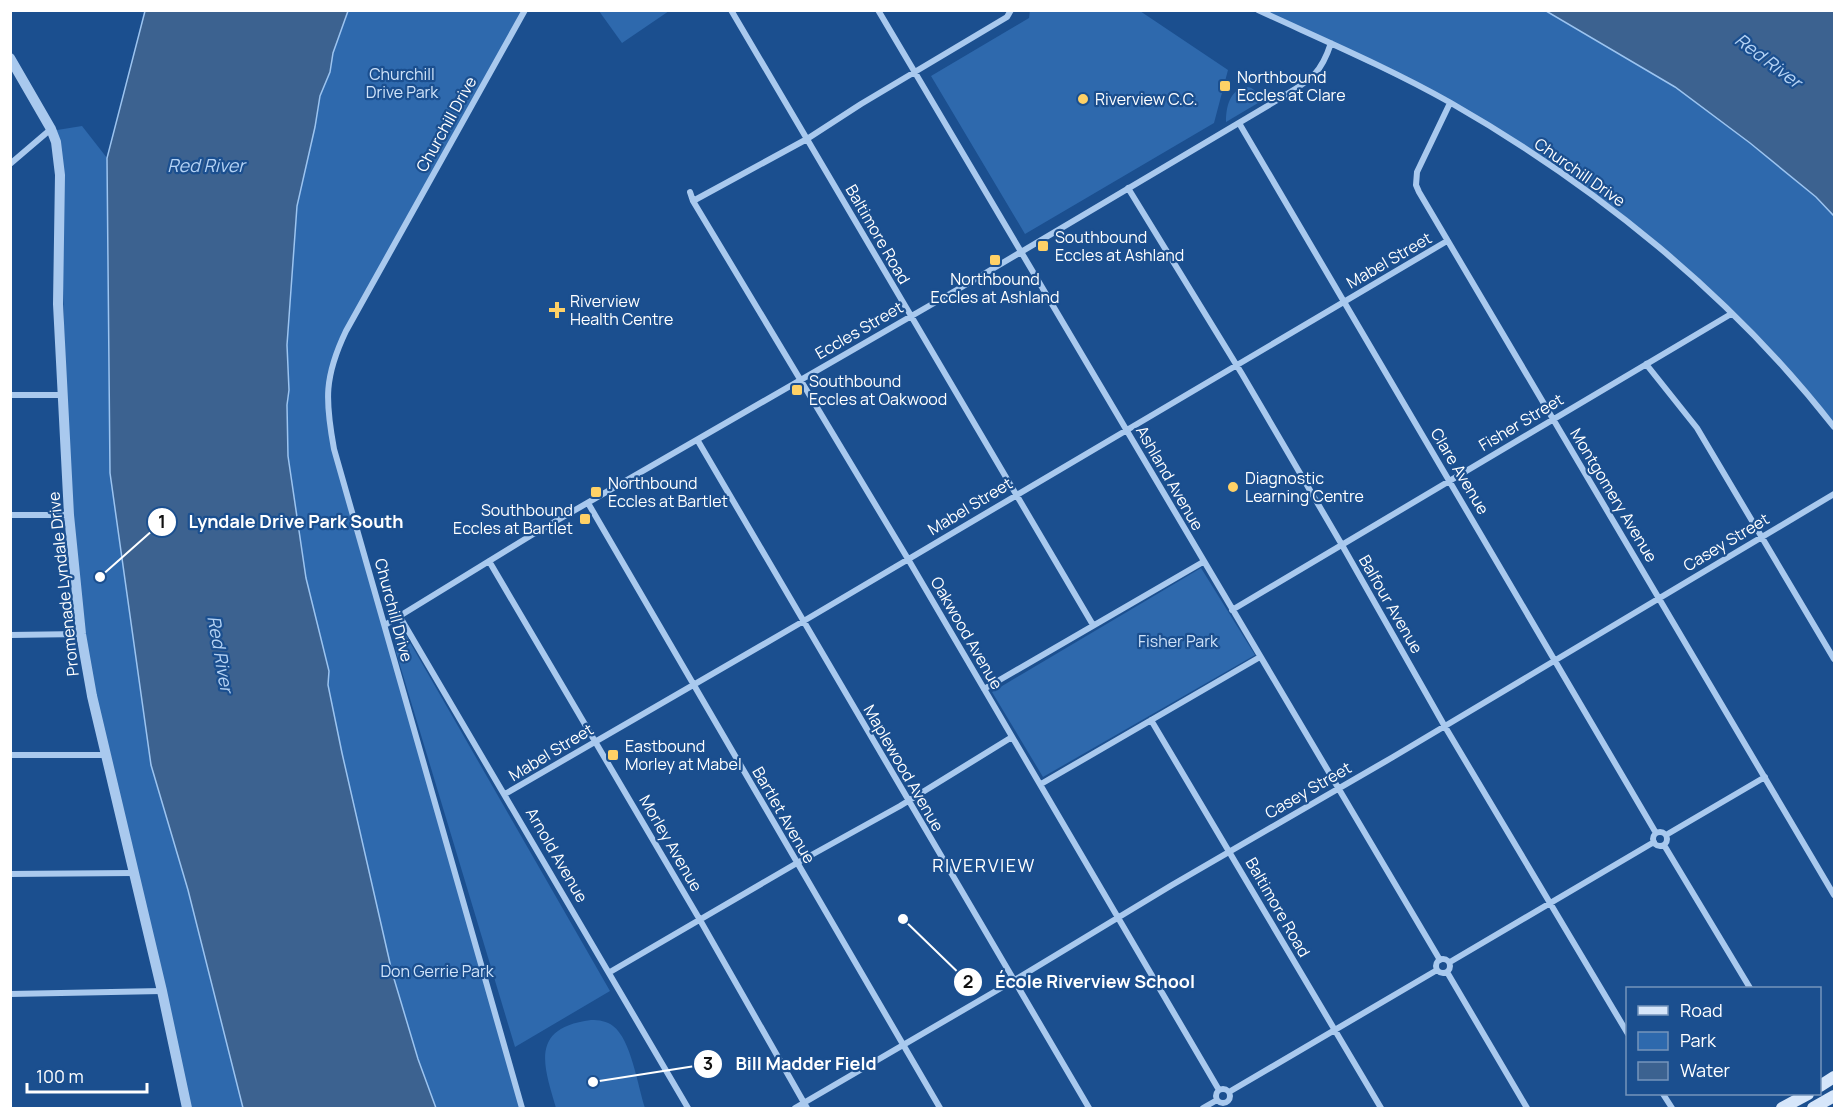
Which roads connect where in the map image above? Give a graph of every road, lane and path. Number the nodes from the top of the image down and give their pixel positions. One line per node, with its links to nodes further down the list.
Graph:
1 (525, 10): 46 (street, Churchill Drive)
2 (731, 10): 12 (street, Baltimore Road)
3 (878, 10): 8 (street, Ashland Avenue)
4 (1011, 10): 8 (street)
5 (1258, 10): 6 (street, Churchill Drive)
6 (1331, 43): 9 (street, Churchill Drive); 10 (street, Eccles Street)
7 (10, 58): 11 (street, Promenade Lyndale Drive)
8 (915, 73): 12 (street); 18 (street, Ashland Avenue)
9 (1450, 103): 17 (street, Montgomery Avenue); 20 (street, Churchill Drive)
10 (1239, 123): 14 (street, Eccles Street); 19 (street, Clare Avenue)
11 (51, 129): 13 (street); 26 (street, Promenade Lyndale Drive)
12 (807, 139): 16 (street); 21 (street, Baltimore Road)
13 (10, 164)
14 (1128, 188): 18 (street, Eccles Street); 22 (street, Balfour Avenue)
15 (690, 192): 16 (street, Oakwood Avenue)
16 (693, 201): 24 (street, Oakwood Avenue)
17 (1447, 241): 19 (street, Mabel Street); 27 (street, Montgomery Avenue)
18 (1021, 251): 21 (street, Eccles Street); 29 (street, Ashland Avenue)
19 (1343, 302): 22 (street, Mabel Street); 31 (street, Clare Avenue)
20 (1731, 314): 23 (street, Fisher Street); 28 (street, Churchill Drive)
21 (911, 316): 24 (street, Eccles Street); 33 (street, Baltimore Road)
22 (1236, 364): 29 (street, Mabel Street); 38 (street, Balfour Avenue)
23 (1646, 364): 27 (street, Fisher Street); 37 (street)
24 (799, 379): 30 (street, Eccles Street); 39 (street, Oakwood Avenue)
25 (10, 394): 26 (street)
26 (62, 394): 36 (street, Promenade Lyndale Drive)
27 (1553, 419): 31 (street, Fisher Street); 42 (street, Montgomery Avenue)
28 (1834, 427)
29 (1126, 430): 33 (street, Mabel Street); 41 (street, Ashland Avenue)
30 (698, 441): 34 (street, Eccles Street); 45 (street, Maplewood Avenue)
31 (1450, 480): 38 (street, Fisher Street); 51 (street, Clare Avenue)
32 (1834, 494): 37 (street, Casey Street)
33 (1016, 495): 39 (street, Mabel Street); 47 (street, Baltimore Road)
34 (588, 503): 40 (street, Eccles Street); 53 (street, Bartlet Avenue)
35 (10, 516): 36 (street)
36 (69, 516): 48 (street, Promenade Lyndale Drive)
37 (1762, 537): 42 (street, Casey Street); 52 (street)
38 (1342, 545): 43 (street, Fisher Street); 56 (street, Balfour Avenue)
39 (908, 559): 45 (street, Mabel Street); 54 (street, Oakwood Avenue)
40 (489, 561): 44 (street, Eccles Street); 58 (street, Morley Avenue)
41 (1203, 562): 43 (street, Ashland Avenue); 47 (street)
42 (1659, 598): 51 (street, Casey Street); 61 (street, Montgomery Avenue)
43 (1232, 610): 50 (street, Ashland Avenue)
44 (400, 617): 46 (street, Eccles Street); 64 (street, Arnold Avenue)
45 (802, 622): 53 (street, Mabel Street); 65 (street, Maplewood Avenue)
46 (385, 625): 101 (street, Churchill Drive)
47 (1093, 625): 54 (street)
48 (81, 634): 49 (street); 60 (street, Promenade Lyndale Drive)
49 (10, 635)
50 (1260, 657): 55 (street); 63 (street, Ashland Avenue)
51 (1556, 659): 56 (street, Casey Street); 66 (street, Clare Avenue)
52 (1834, 659)
53 (693, 684): 58 (street, Mabel Street); 71 (street, Bartlet Avenue)
54 (984, 689): 57 (street, Oakwood Avenue)
55 (1151, 720): 62 (street); 70 (street, Baltimore Road)
56 (1444, 725): 63 (street, Casey Street); 75 (street, Balfour Avenue)
57 (1012, 737): 62 (street, Oakwood Avenue); 65 (street)
58 (596, 741): 64 (street, Mabel Street); 77 (street, Morley Avenue)
59 (10, 755): 60 (street)
60 (106, 755): 72 (street, Promenade Lyndale Drive)
61 (1765, 777): 67 (street); 74 (street, Montgomery Avenue)
62 (1041, 784): 76 (street, Oakwood Avenue)
63 (1338, 788): 70 (street, Casey Street); 78 (street, Ashland Avenue)
64 (506, 794): 81 (street, Arnold Avenue)
65 (908, 801): 71 (street); 83 (street, Maplewood Avenue)
66 (1656, 833): 67 (street); 68 (street)
67 (1666, 835): 69 (street)
68 (1654, 842): 69 (street); 75 (street)
69 (1664, 845): 84 (street)
70 (1229, 851): 76 (street, Casey Street); 87 (street, Baltimore Road)
71 (797, 863): 77 (street); 89 (street, Bartlet Avenue)
72 (133, 873): 73 (street); 85 (street, Promenade Lyndale Drive)
73 (10, 874)
74 (1834, 895)
75 (1549, 904): 79 (street); 88 (street, Balfour Avenue)
76 (1118, 917): 83 (street, Casey Street); 92 (street, Oakwood Avenue)
77 (700, 920): 81 (street); 99 (street, Morley Avenue)
78 (1440, 960): 79 (street); 80 (street)
79 (1450, 962): 82 (street)
80 (1437, 970): 82 (street); 87 (street)
81 (610, 972): 102 (street, Arnold Avenue)
82 (1447, 972): 108 (street)
83 (1013, 981): 89 (street, Casey Street); 105 (street, Maplewood Avenue)
84 (1749, 987)
85 (162, 991): 86 (street); 100 (street, Promenade Lyndale Drive)
86 (10, 993)
87 (1334, 1030): 93 (street); 107 (street, Baltimore Road)
88 (1626, 1031)
89 (903, 1045): 99 (street, Casey Street); 104 (street, Bartlet Avenue)
90 (1834, 1077): 91 (main road)
91 (1821, 1085)
92 (1219, 1090): 93 (street); 97 (street)
93 (1229, 1092): 98 (street)
94 (1664, 1095): 109 (street)
95 (1806, 1095): 110 (main road)
96 (1834, 1096): 111 (main road)
97 (1217, 1100): 98 (street); 106 (street)
98 (1229, 1105)
99 (806, 1106): 103 (street, Casey Street)
100 (187, 1108)
101 (522, 1108)
102 (688, 1108)
103 (795, 1108)
104 (940, 1108)
105 (1089, 1108)
106 (1203, 1108)
107 (1381, 1108)
108 (1527, 1108)
109 (1672, 1108)
110 (1782, 1108)
111 (1814, 1108)

